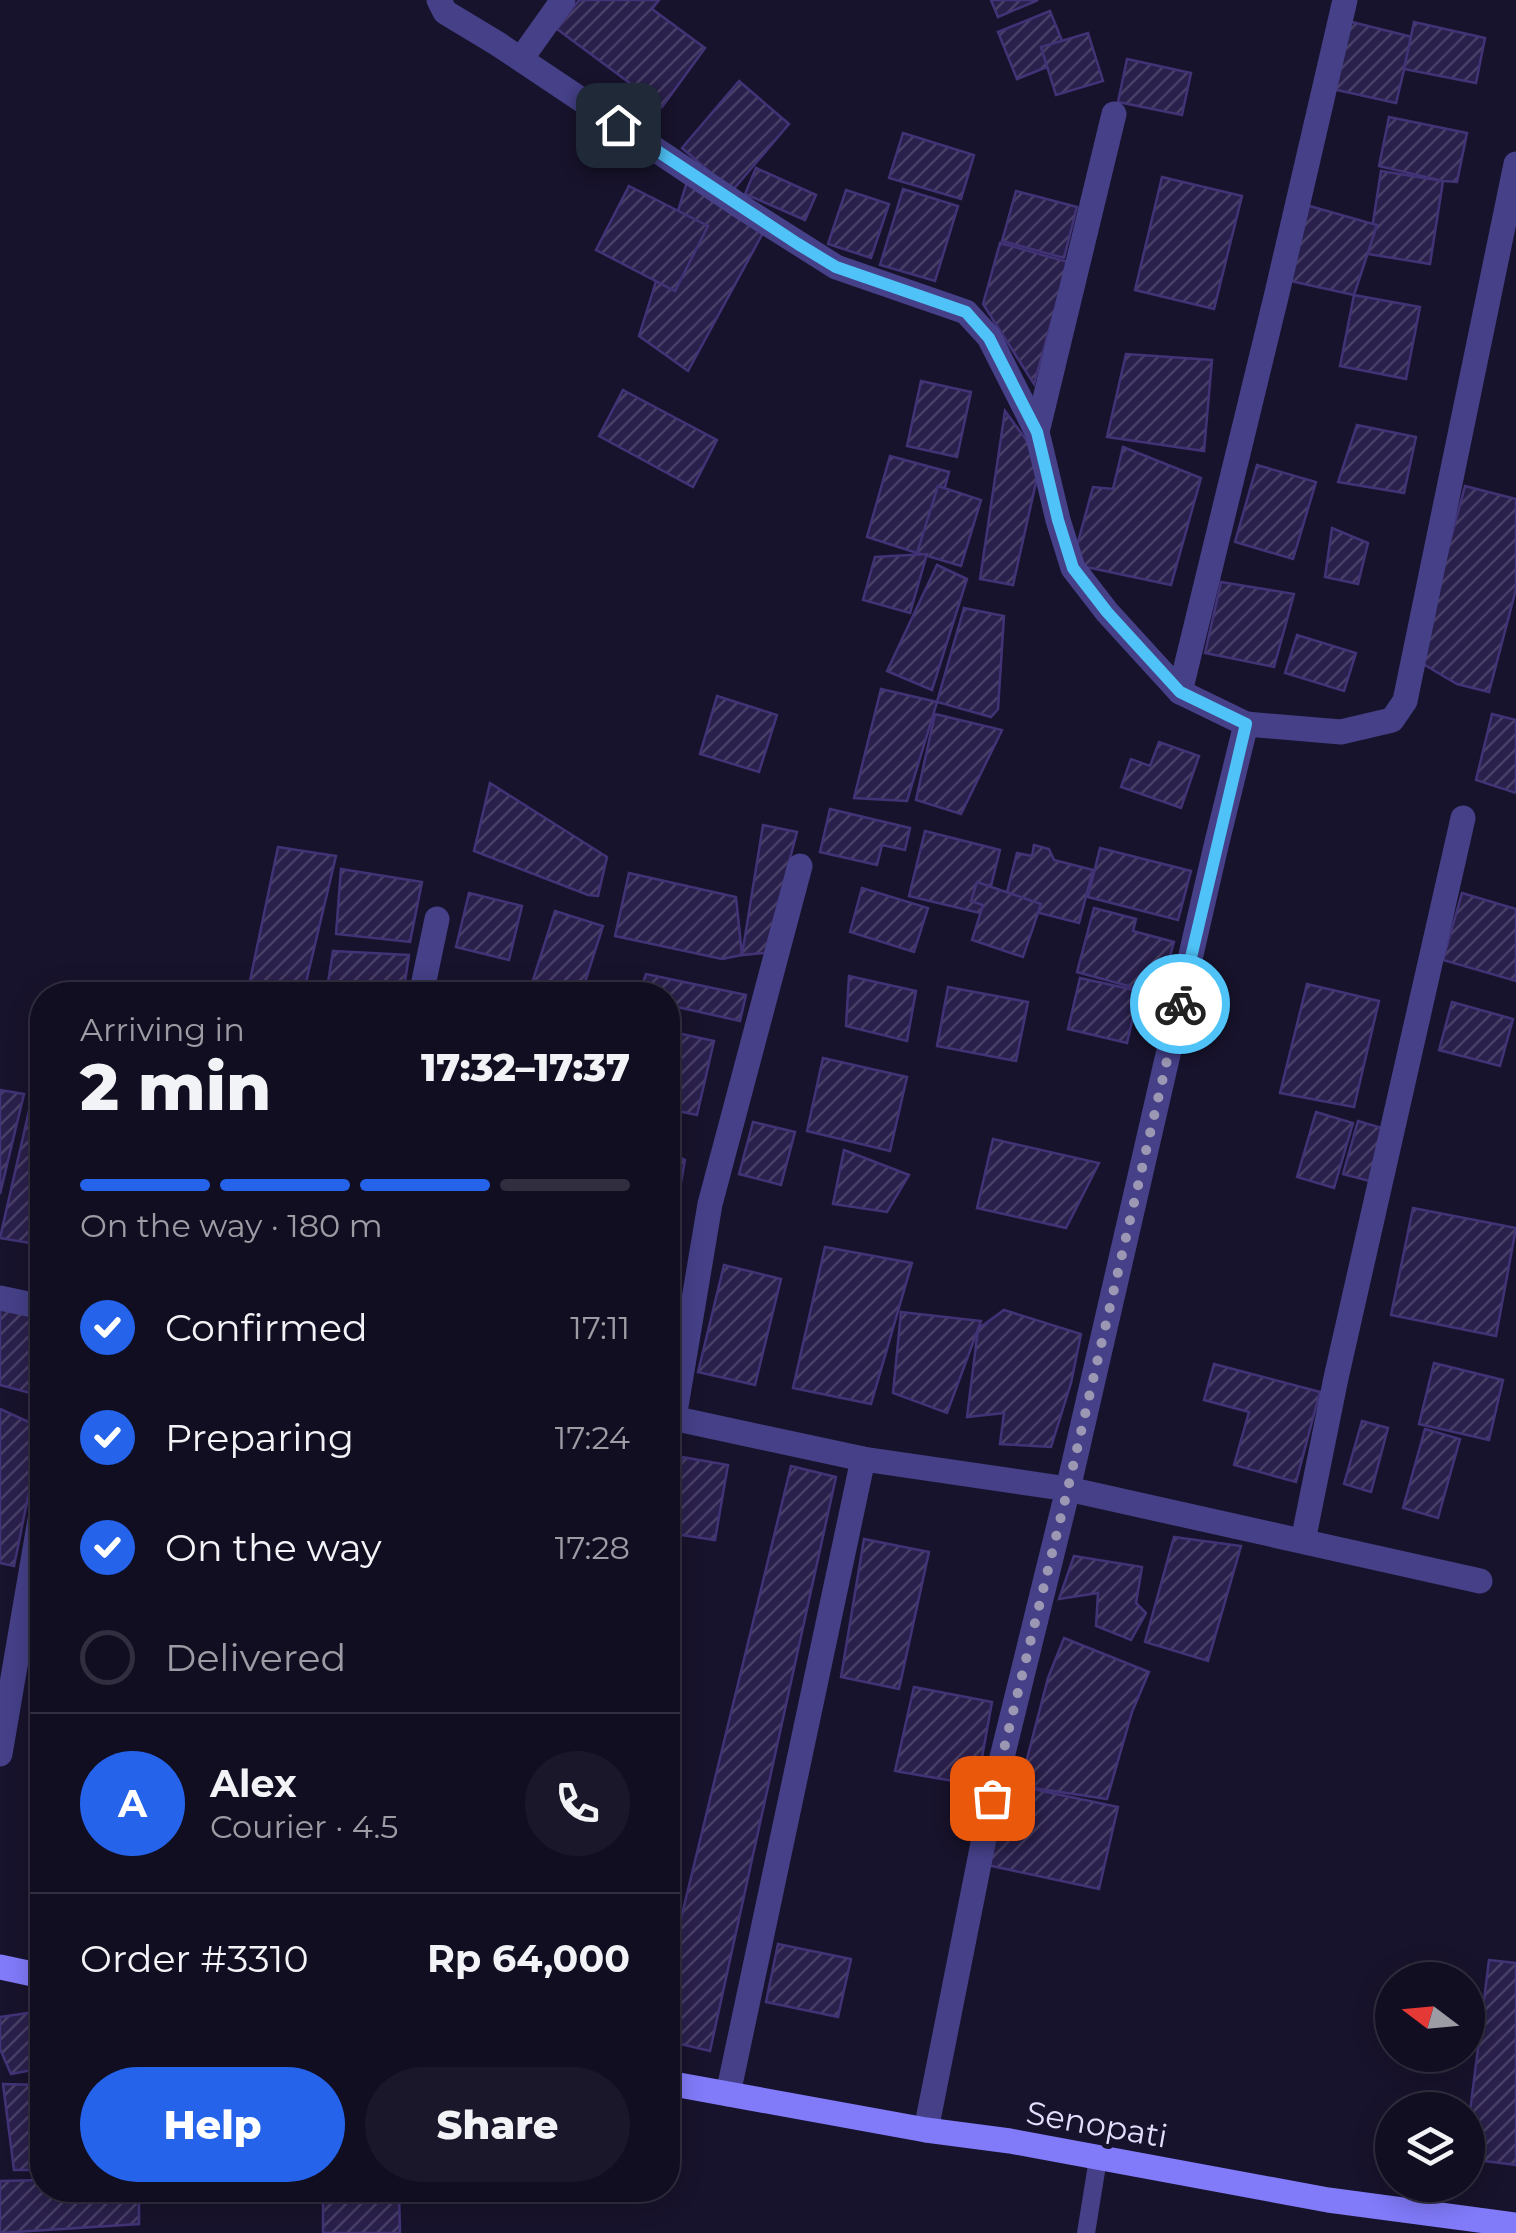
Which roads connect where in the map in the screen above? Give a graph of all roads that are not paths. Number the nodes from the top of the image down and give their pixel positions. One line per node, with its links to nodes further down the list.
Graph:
1 (440, 0): 4 (street)
2 (563, 0): 4 (street)
3 (1345, 0): 8 (street)
4 (520, 60): 7 (street)
5 (1114, 114): 7 (street)
6 (1516, 164): 9 (street)
7 (1037, 432): 8 (street)
8 (1180, 692): 9 (street)
9 (1246, 724): 19 (street)
10 (1464, 818): 20 (street)
11 (800, 866): 16 (street)
12 (437, 919): 13 (street)
13 (424, 982)
14 (0, 1298): 15 (street)
15 (30, 1304)
16 (680, 1369)
17 (680, 1420): 18 (street)
18 (863, 1459): 19 (street); 27 (street)
19 (1068, 1488): 20 (street); 28 (street)
20 (1303, 1541): 22 (street)
21 (30, 1578): 23 (street)
22 (1480, 1581)
23 (0, 1754)
24 (0, 1967): 25 (street)
25 (30, 1973)
26 (680, 2085): 27 (street, Senopati)
27 (728, 2094): 28 (street, Senopati)
28 (926, 2130): 29 (street, Senopati)
29 (1098, 2159): 30 (street, Senopati); 31 (lane)
30 (1516, 2226)
31 (1086, 2233)

